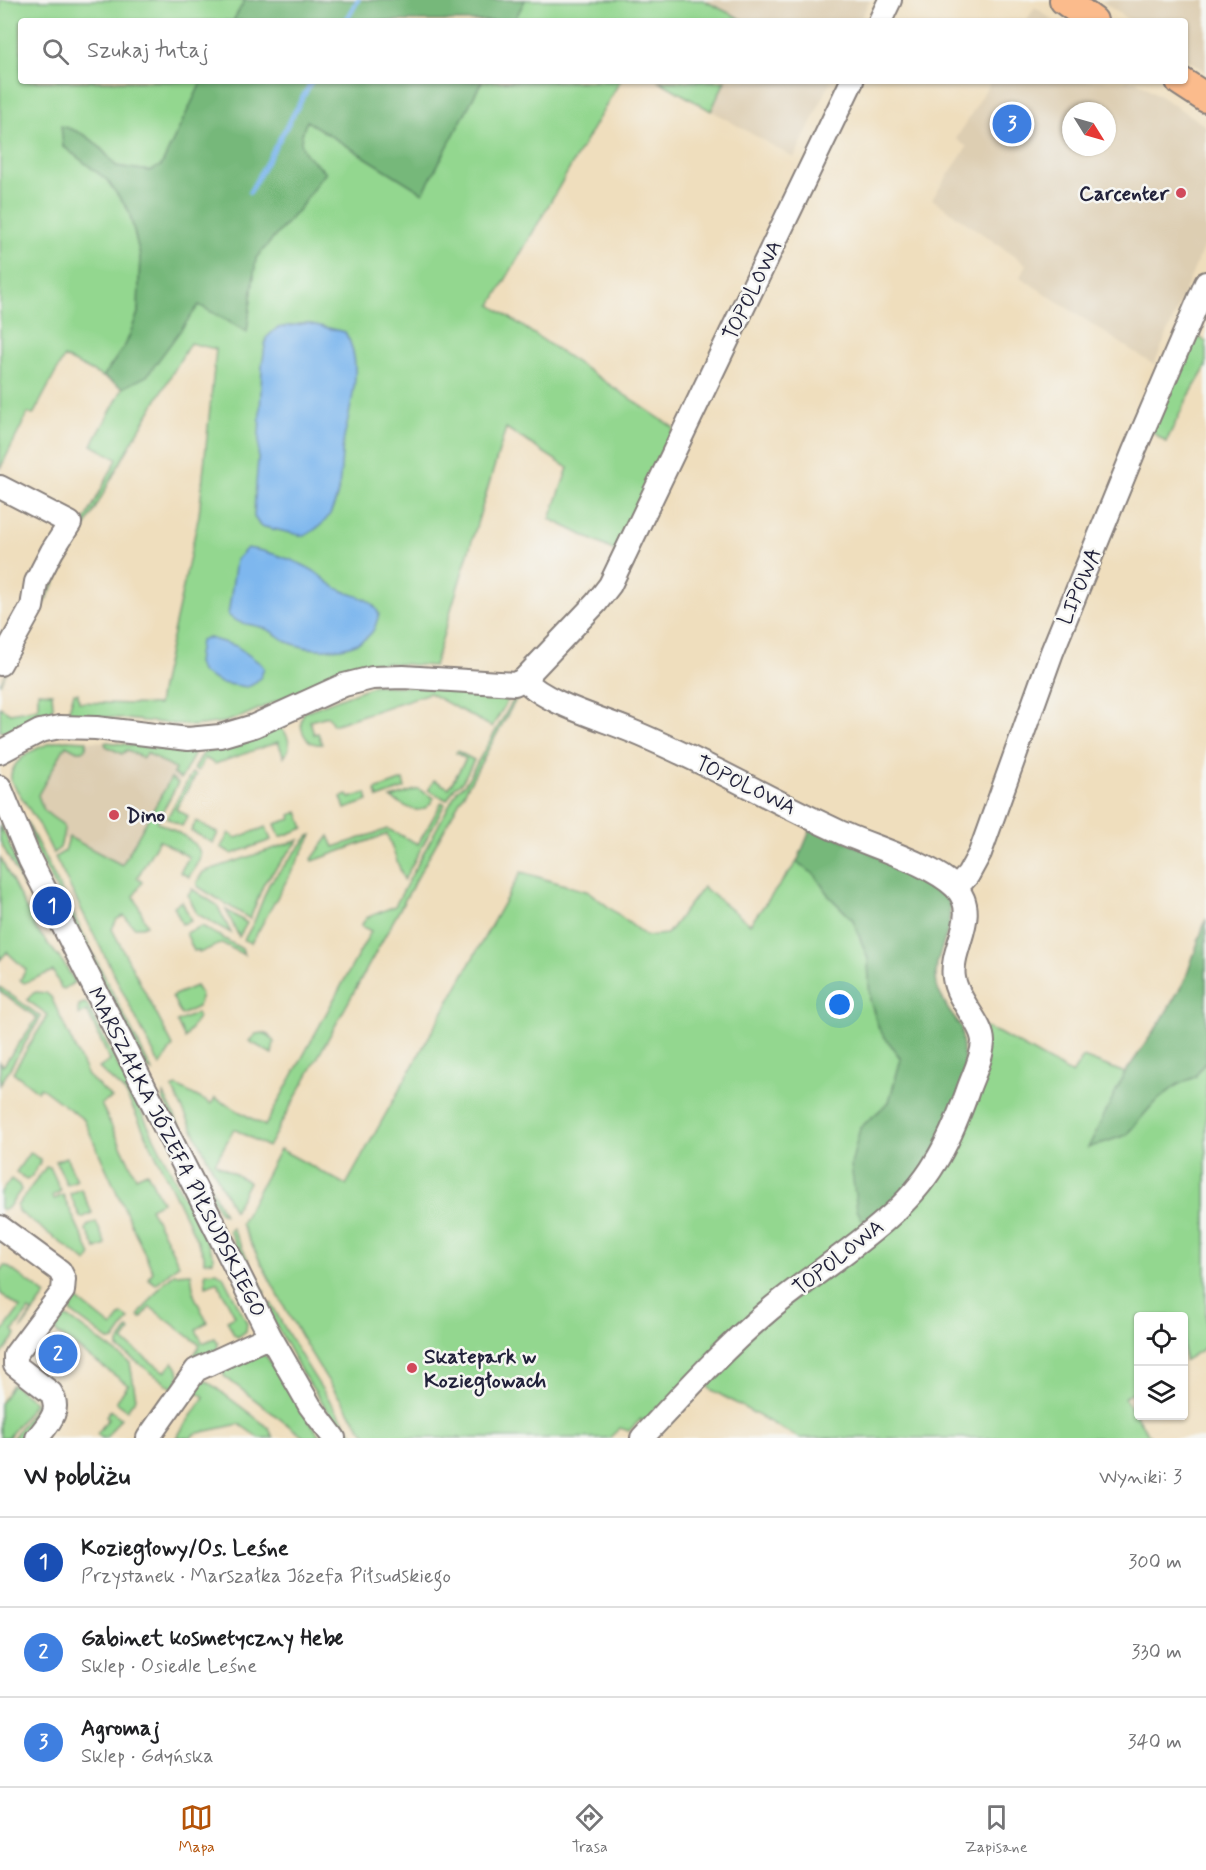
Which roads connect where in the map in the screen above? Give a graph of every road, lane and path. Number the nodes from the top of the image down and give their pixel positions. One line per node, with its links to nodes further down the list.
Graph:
1 (890, 0): 3 (street)
2 (1064, 0): 4 (main road)
3 (881, 18)
4 (1089, 18)
5 (851, 84): 11 (street, TOPOLOWA)
6 (1185, 84): 7 (main road)
7 (1206, 98)
8 (1206, 284): 16 (street, LIPOWA)
9 (0, 487): 10 (street)
10 (0, 664)
11 (524, 679): 12 (street); 16 (street, TOPOLOWA)
12 (0, 752)
13 (0, 787): 15 (street, MARSZAŁKA JÓZEFA PIŁSUDSKIEGO)
14 (0, 816): 15 (street, MARSZAŁKA JÓZEFA PIŁSUDSKIEGO)
15 (30, 860): 18 (street, MARSZAŁKA JÓZEFA PIŁSUDSKIEGO)
16 (956, 888): 22 (street, TOPOLOWA)
17 (0, 1227): 19 (street)
18 (270, 1336): 20 (street); 21 (street, MARSZAŁKA JÓZEFA PIŁSUDSKIEGO)
19 (37, 1438)
20 (148, 1438)
21 (334, 1438)
22 (642, 1438)

